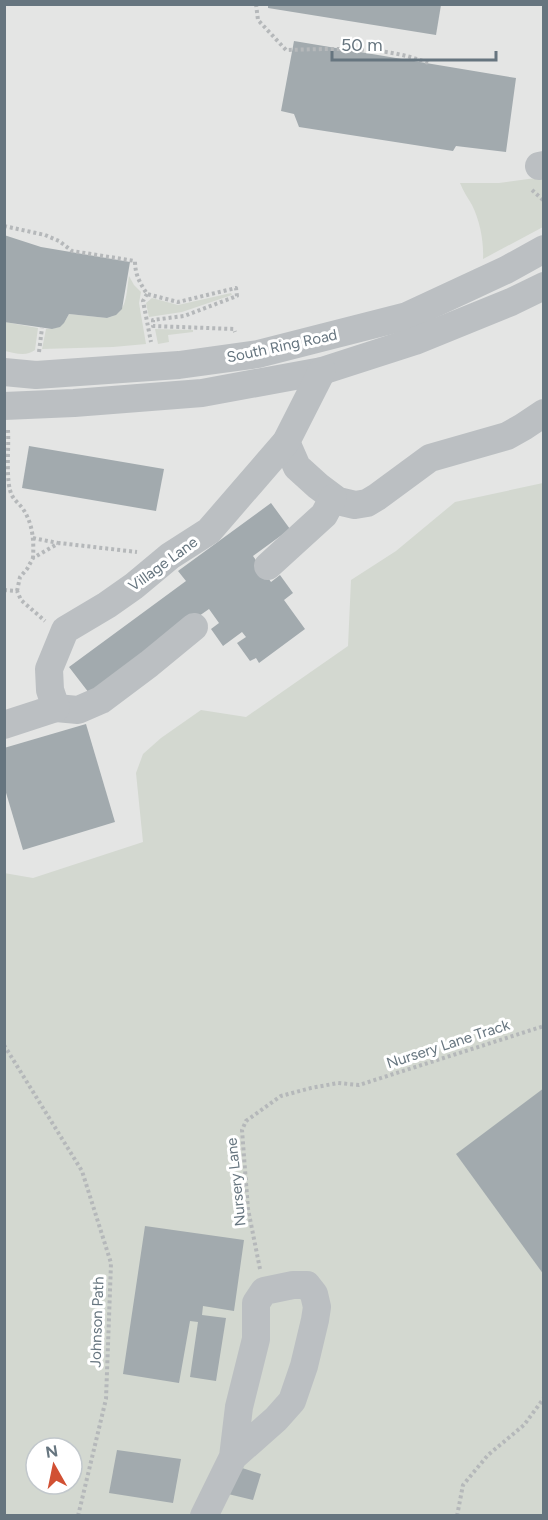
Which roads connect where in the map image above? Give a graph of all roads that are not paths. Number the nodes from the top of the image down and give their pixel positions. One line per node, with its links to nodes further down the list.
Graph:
1 (543, 249): 4 (street, South Ring Road)
2 (543, 286): 3 (street, South Ring Road)
3 (322, 371): 6 (street, South Ring Road); 7 (street, Village Lane)
4 (4, 372)
5 (543, 413): 8 (street)
6 (6, 414)
7 (286, 442): 8 (street); 11 (street, Village Lane)
8 (333, 498): 9 (street)
9 (268, 566)
10 (194, 627): 11 (street)
11 (56, 708): 12 (street)
12 (4, 724)
13 (232, 1457): 13 (street); 14 (street)
14 (204, 1515)

